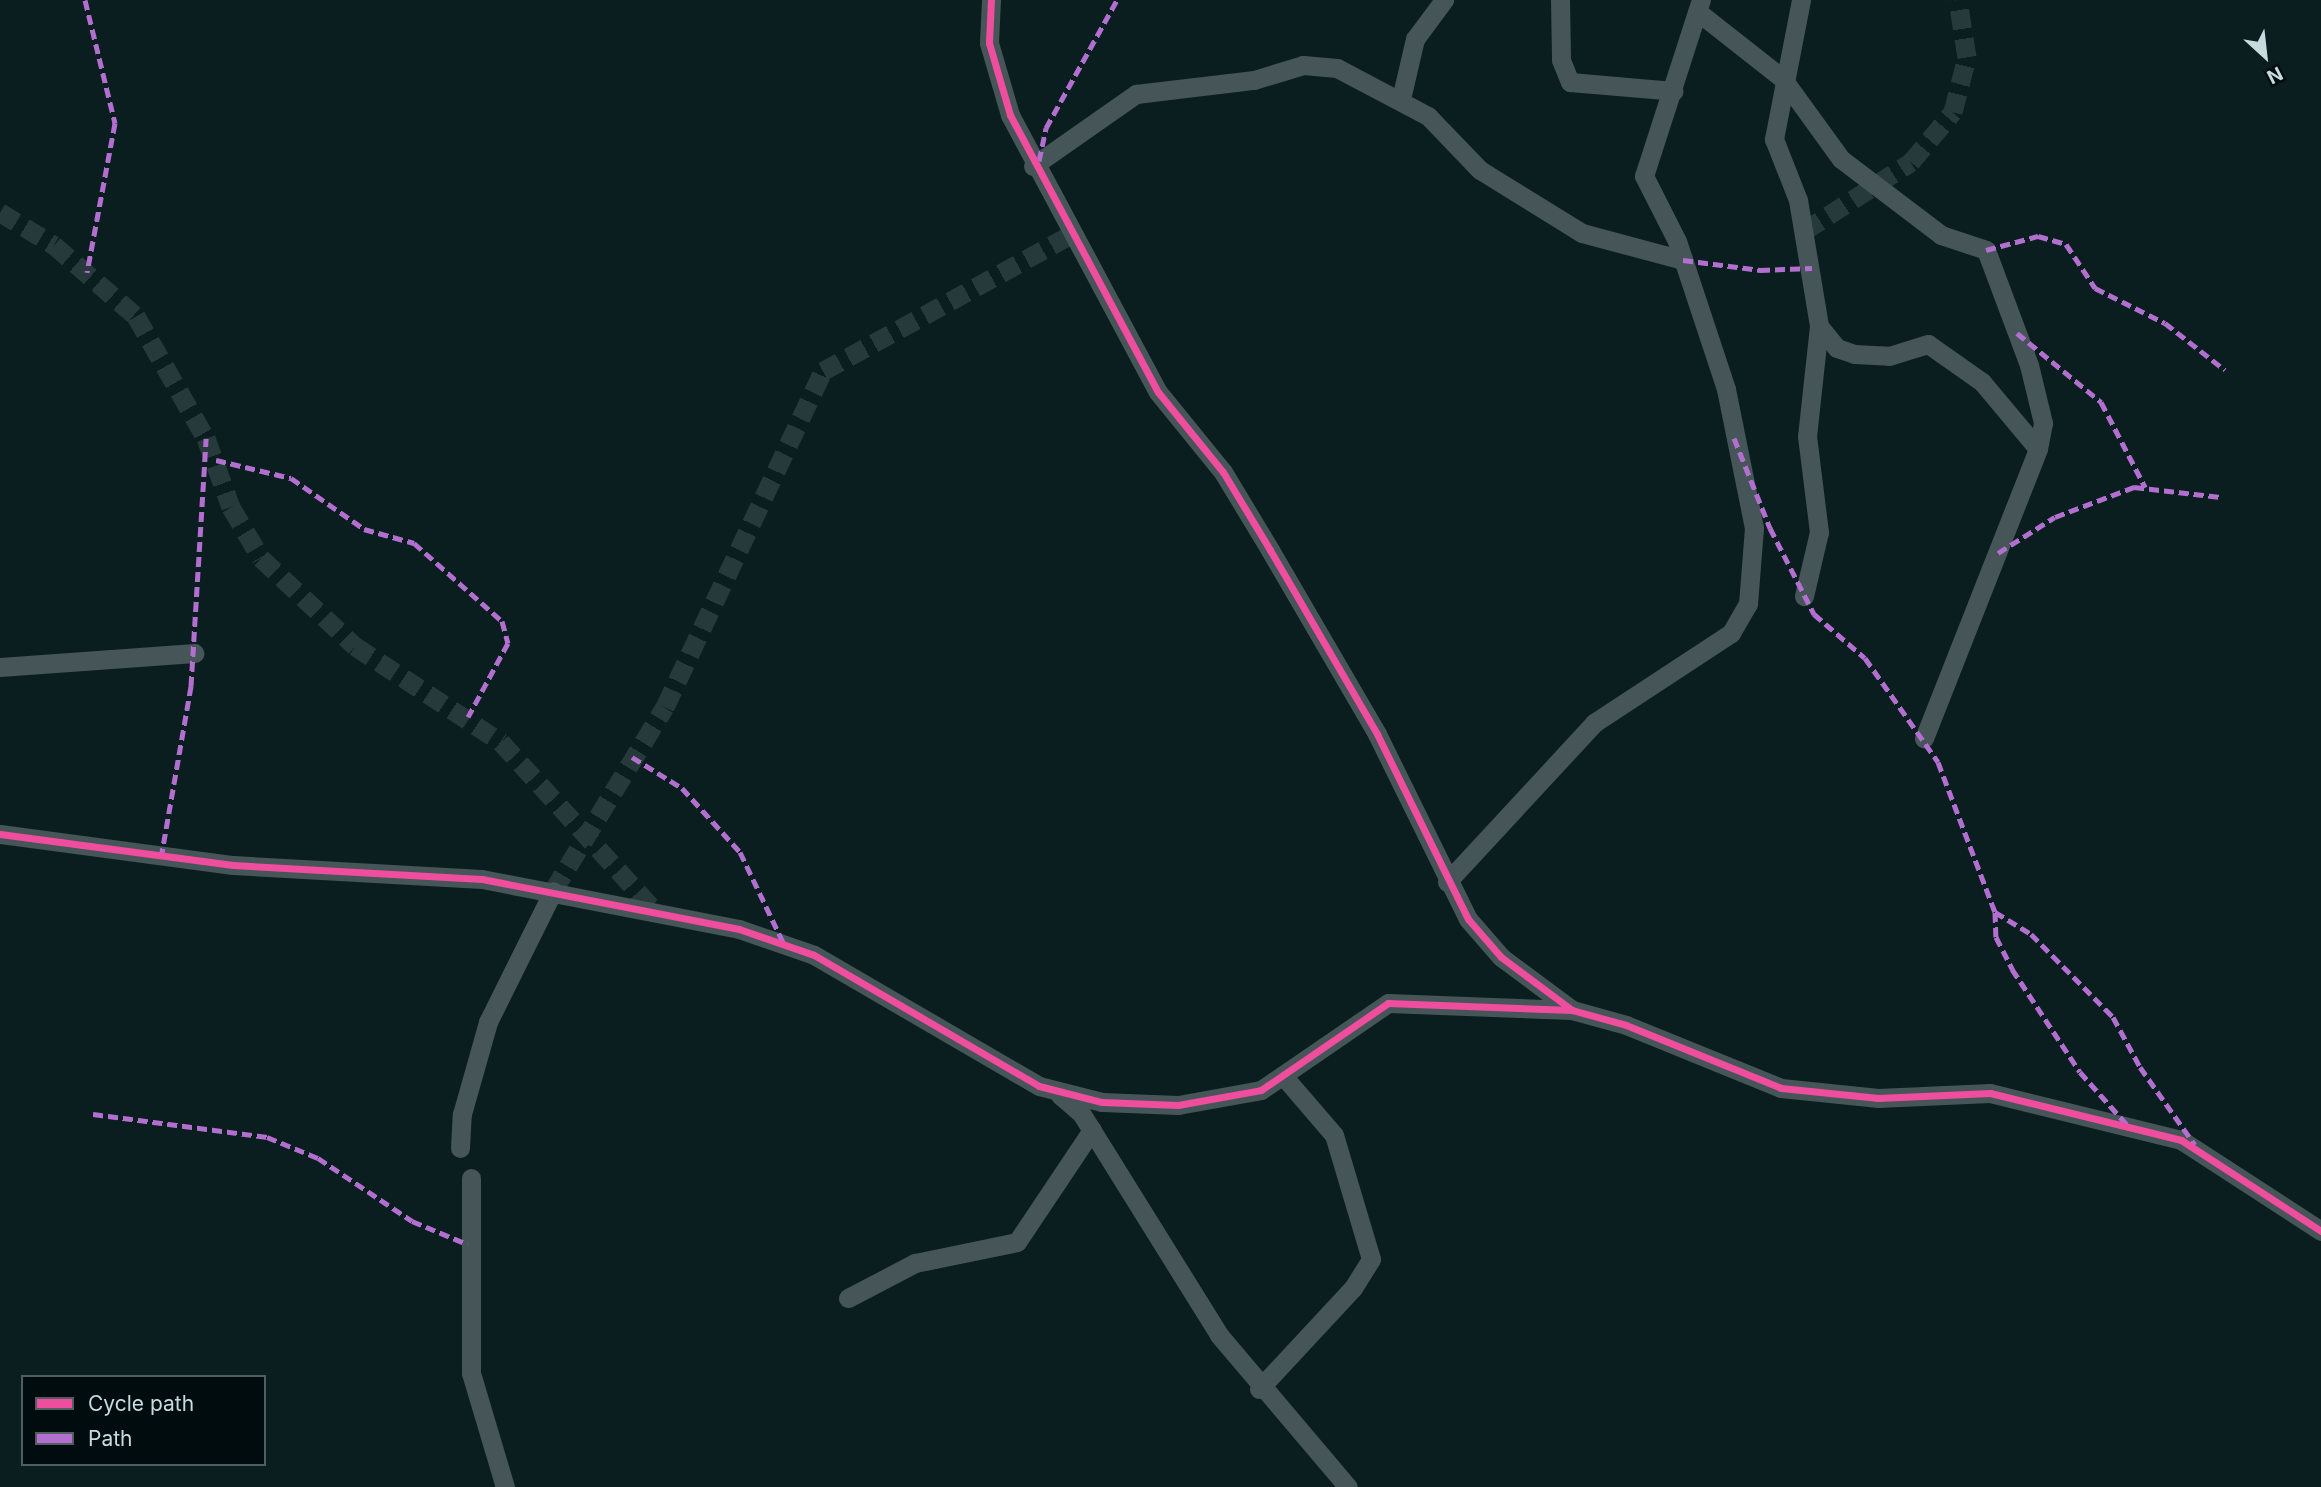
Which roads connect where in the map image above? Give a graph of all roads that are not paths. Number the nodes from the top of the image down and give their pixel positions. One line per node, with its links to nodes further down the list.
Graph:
1 (991, 0): 9 (street)
2 (1444, 0): 8 (street)
3 (1560, 0): 7 (street)
4 (1801, 0): 6 (street)
5 (1699, 6): 6 (street); 7 (street)
6 (1783, 79): 11 (street); 12 (street)
7 (1674, 91): 10 (street)
8 (1401, 99): 9 (street); 10 (street)
9 (1033, 166): 18 (street)
10 (1683, 260): 18 (street)
11 (1819, 326): 12 (street); 13 (street)
12 (2038, 449): 16 (street)
13 (1804, 596)
14 (194, 653): 15 (street)
15 (0, 667)
16 (1924, 738)
17 (0, 834): 19 (street)
18 (1447, 882): 20 (street)
19 (553, 891): 22 (street); 24 (street)
20 (1572, 1010): 21 (street); 26 (street)
21 (1285, 1077): 22 (street); 28 (street)
22 (1058, 1094): 23 (street)
23 (1092, 1130): 27 (street); 28 (street)
24 (460, 1148)
25 (471, 1178): 29 (street)
26 (2321, 1231)
27 (848, 1298)
28 (1259, 1389): 30 (street)
29 (505, 1487)
30 (1348, 1487)

